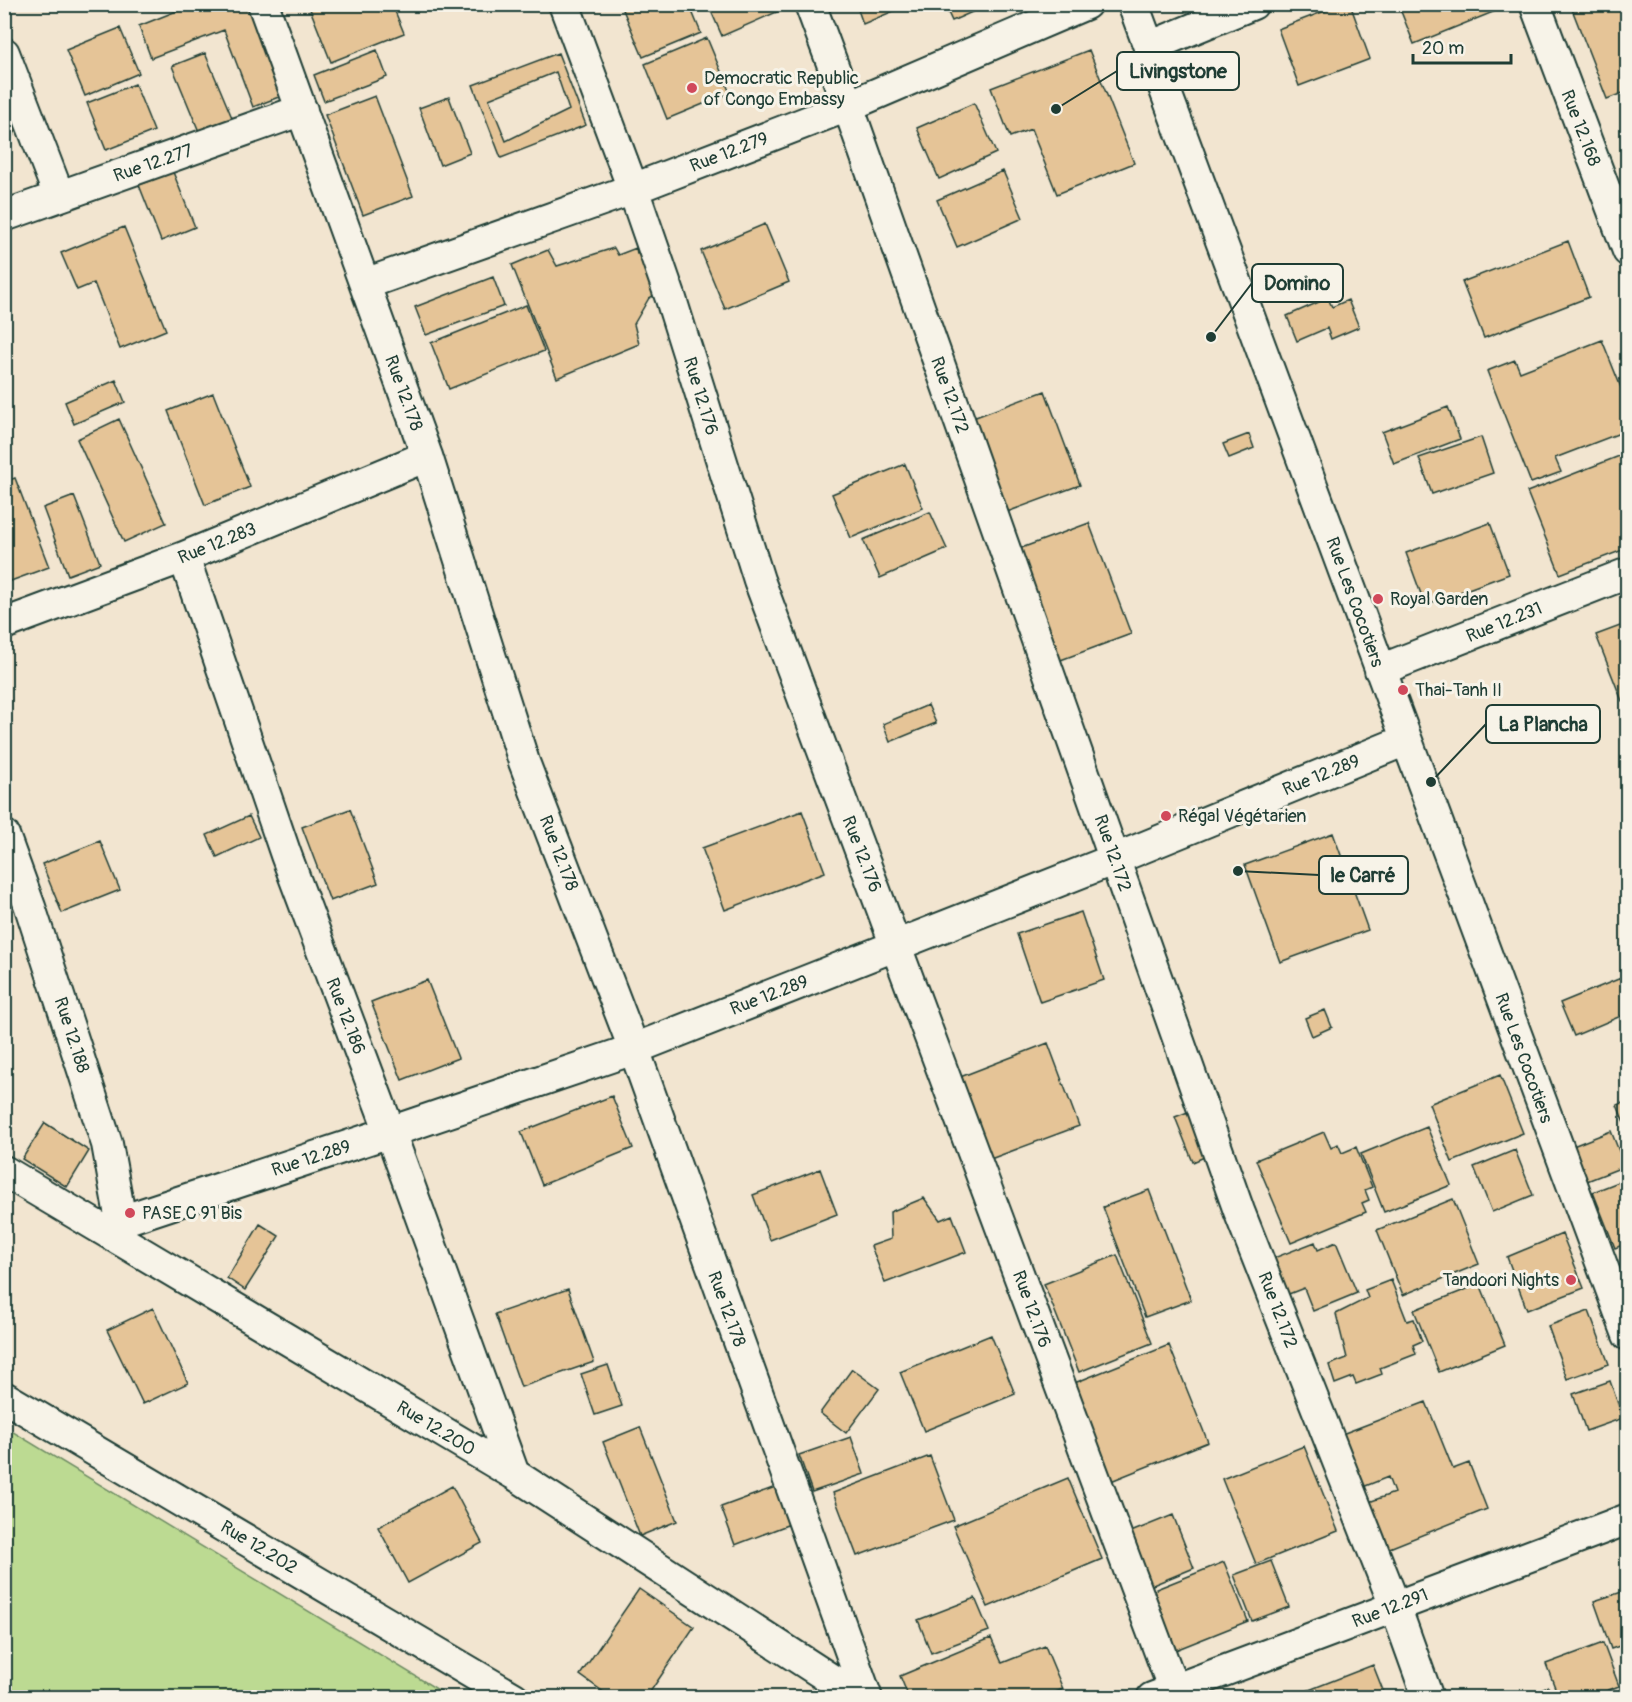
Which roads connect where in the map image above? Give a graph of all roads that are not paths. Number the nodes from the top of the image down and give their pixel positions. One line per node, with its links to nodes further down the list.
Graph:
1 (263, 4): 11 (street, Rue 12.178)
2 (564, 4): 12 (street, Rue 12.176)
3 (810, 4): 10 (street, Rue 12.172)
4 (1086, 4): 10 (street, Rue 12.279)
5 (1133, 4): 8 (street, Rue Les Cocotiers)
6 (1252, 4): 8 (street)
7 (1535, 4): 15 (street, Rue 12.168)
8 (1149, 47): 21 (street, Rue Les Cocotiers)
9 (4, 53): 13 (street)
10 (848, 106): 12 (street, Rue 12.279); 24 (street, Rue 12.172)
11 (302, 110): 13 (street, Rue 12.277); 16 (street, Rue 12.178)
12 (633, 189): 16 (street, Rue 12.279); 25 (street, Rue 12.176)
13 (59, 196): 14 (street, Rue 12.277)
14 (4, 216)
15 (1628, 251)
16 (365, 284): 17 (street, Rue 12.178)
17 (426, 456): 18 (street, Rue 12.283); 26 (street, Rue 12.178)
18 (184, 557): 20 (street, Rue 12.283); 27 (street, Rue 12.186)
19 (1628, 573): 21 (street, Rue 12.231)
20 (4, 624)
21 (1380, 670): 22 (street, Rue Les Cocotiers)
22 (1406, 740): 24 (street, Rue 12.289); 30 (street, Rue Les Cocotiers)
23 (4, 835): 29 (street, Rue 12.188)
24 (1115, 859): 25 (street, Rue 12.289); 35 (street, Rue 12.172)
25 (896, 945): 26 (street, Rue 12.289); 36 (street, Rue 12.176)
26 (634, 1049): 27 (street, Rue 12.289); 39 (street, Rue 12.178)
27 (390, 1132): 29 (street, Rue 12.289); 33 (street, Rue 12.186)
28 (4, 1171): 29 (street, Rue 12.200)
29 (120, 1231): 33 (street, Rue 12.200)
30 (1621, 1300): 31 (street, Rue Les Cocotiers)
31 (1628, 1335)
32 (4, 1397): 37 (street, Rue 12.202)
33 (514, 1474): 38 (street, Rue 12.200)
34 (1628, 1519): 35 (street, Rue 12.291)
35 (1395, 1606): 36 (street, Rue 12.291); 40 (street, Rue 12.172)
36 (1167, 1695)
37 (514, 1698)
38 (860, 1698)
39 (867, 1698)
40 (1428, 1698)

